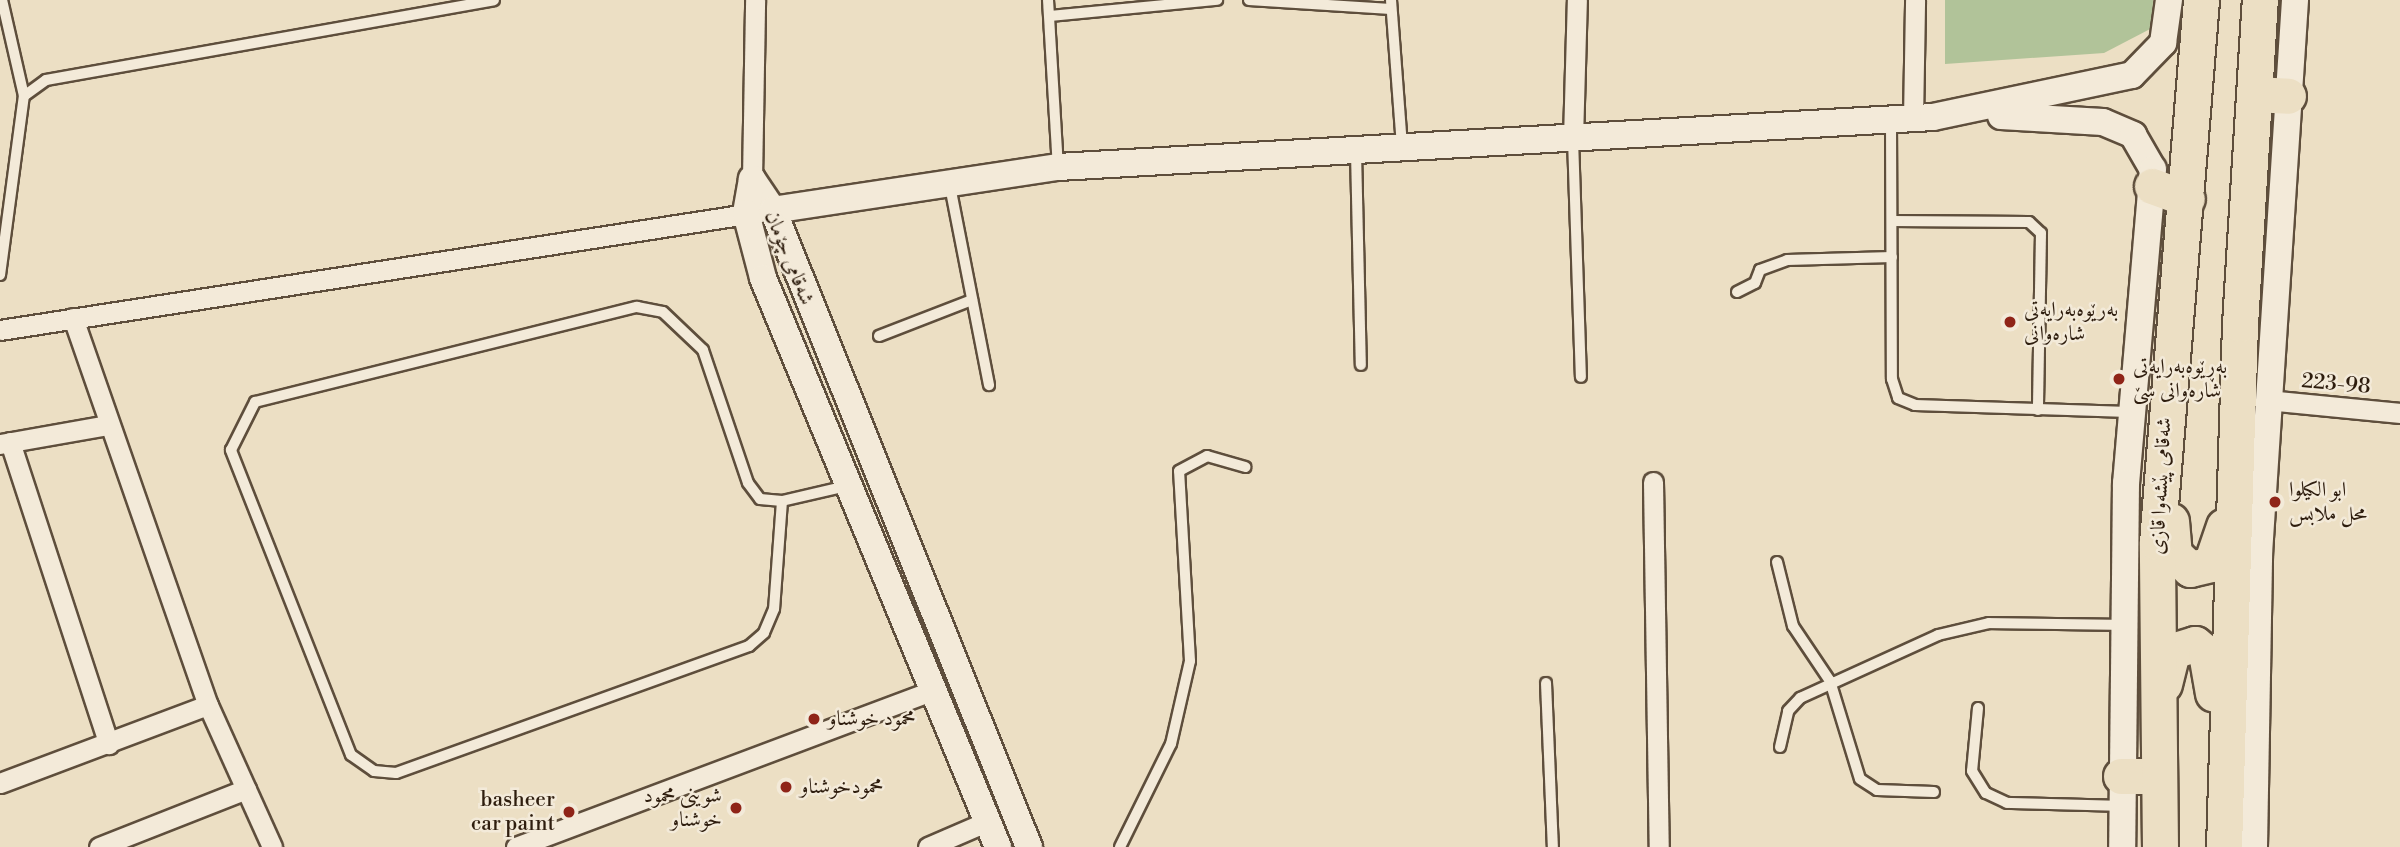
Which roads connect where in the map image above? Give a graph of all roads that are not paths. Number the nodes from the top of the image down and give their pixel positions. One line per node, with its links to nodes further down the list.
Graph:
1 (2, 0): 16 (lane)
2 (494, 0): 16 (lane)
3 (755, 0): 22 (street)
4 (1048, 0): 14 (lane)
5 (1217, 0): 14 (lane)
6 (1249, 0): 13 (lane)
7 (1577, 0): 18 (street)
8 (1915, 0): 17 (street)
9 (2169, 0): 17 (street)
10 (2201, 0): 25 (highway, شەقامی پێشەوا قازی)
11 (2260, 0): 15 (highway)
12 (2295, 0): 15 (street)
13 (1391, 4): 19 (lane)
14 (1050, 16): 21 (lane)
15 (2271, 95): 41 (street); 48 (highway)
16 (24, 96): 31 (lane)
17 (1913, 118): 18 (street); 24 (street); 28 (lane)
18 (1573, 139): 19 (street); 39 (lane)
19 (1402, 147): 20 (street)
20 (1356, 149): 21 (street); 38 (lane)
21 (1058, 167): 23 (street)
22 (752, 179): 26 (street, شەقامی چۆمان); 27 (street, شەقامی چۆمان)
23 (950, 182): 26 (street); 34 (lane)
24 (2152, 186): 25 (highway); 43 (street)
25 (2187, 199): 44 (highway, شەقامی پێشەوا قازی)
26 (773, 211): 27 (street); 30 (street, شەقامی چۆمان)
27 (746, 213): 32 (street, شەقامی چۆمان); 35 (street)
28 (1892, 221): 29 (lane); 42 (lane)
29 (1892, 257): 33 (lane); 42 (lane)
30 (792, 265): 32 (street); 74 (street, شەقامی چۆمان)
31 (0, 275)
32 (763, 278): 51 (street, شەقامی چۆمان)
33 (1737, 292)
34 (972, 300): 37 (lane); 40 (lane)
35 (73, 318): 36 (street); 46 (street)
36 (0, 330)
37 (879, 336)
38 (1361, 365)
39 (1581, 377)
40 (989, 385)
41 (2267, 400): 45 (street, 223-98); 81 (street)
42 (2038, 410): 43 (lane)
43 (2129, 412): 54 (street)
44 (2165, 413): 48 (highway); 62 (highway, شەقامی پێشەوا قازی)
45 (2400, 413)
46 (108, 425): 47 (street); 58 (street)
47 (5, 443): 60 (street)
48 (2235, 450): 63 (highway)
49 (1245, 467): 75 (lane)
50 (1653, 482): 77 (street)
51 (848, 485): 52 (lane); 57 (street, شەقامی چۆمان)
52 (782, 501): 52 (lane)
53 (1777, 562): 55 (lane)
54 (2125, 625): 55 (lane); 66 (street)
55 (1830, 681): 61 (lane); 67 (lane)
56 (1546, 683): 76 (lane)
57 (932, 691): 68 (street, شەقامی چۆمان); 71 (street)
58 (208, 705): 60 (street); 65 (street)
59 (1978, 708): 66 (lane)
60 (109, 744): 64 (street)
61 (1780, 747)
62 (2157, 761): 63 (highway); 66 (highway); 79 (highway, شەقامی پێشەوا قازی)
63 (2224, 780): 80 (highway)
64 (0, 783)
65 (246, 789): 69 (street); 70 (street)
66 (2121, 791): 78 (street)
67 (1934, 792)
68 (988, 821): 72 (street); 73 (street, شەقامی چۆمان)
69 (99, 847)
70 (272, 847)
71 (516, 847)
72 (928, 847)
73 (998, 847)
74 (1029, 847)
75 (1120, 847)
76 (1553, 847)
77 (1659, 847)
78 (2122, 847)
79 (2160, 847)
80 (2224, 847)
81 (2253, 847)

